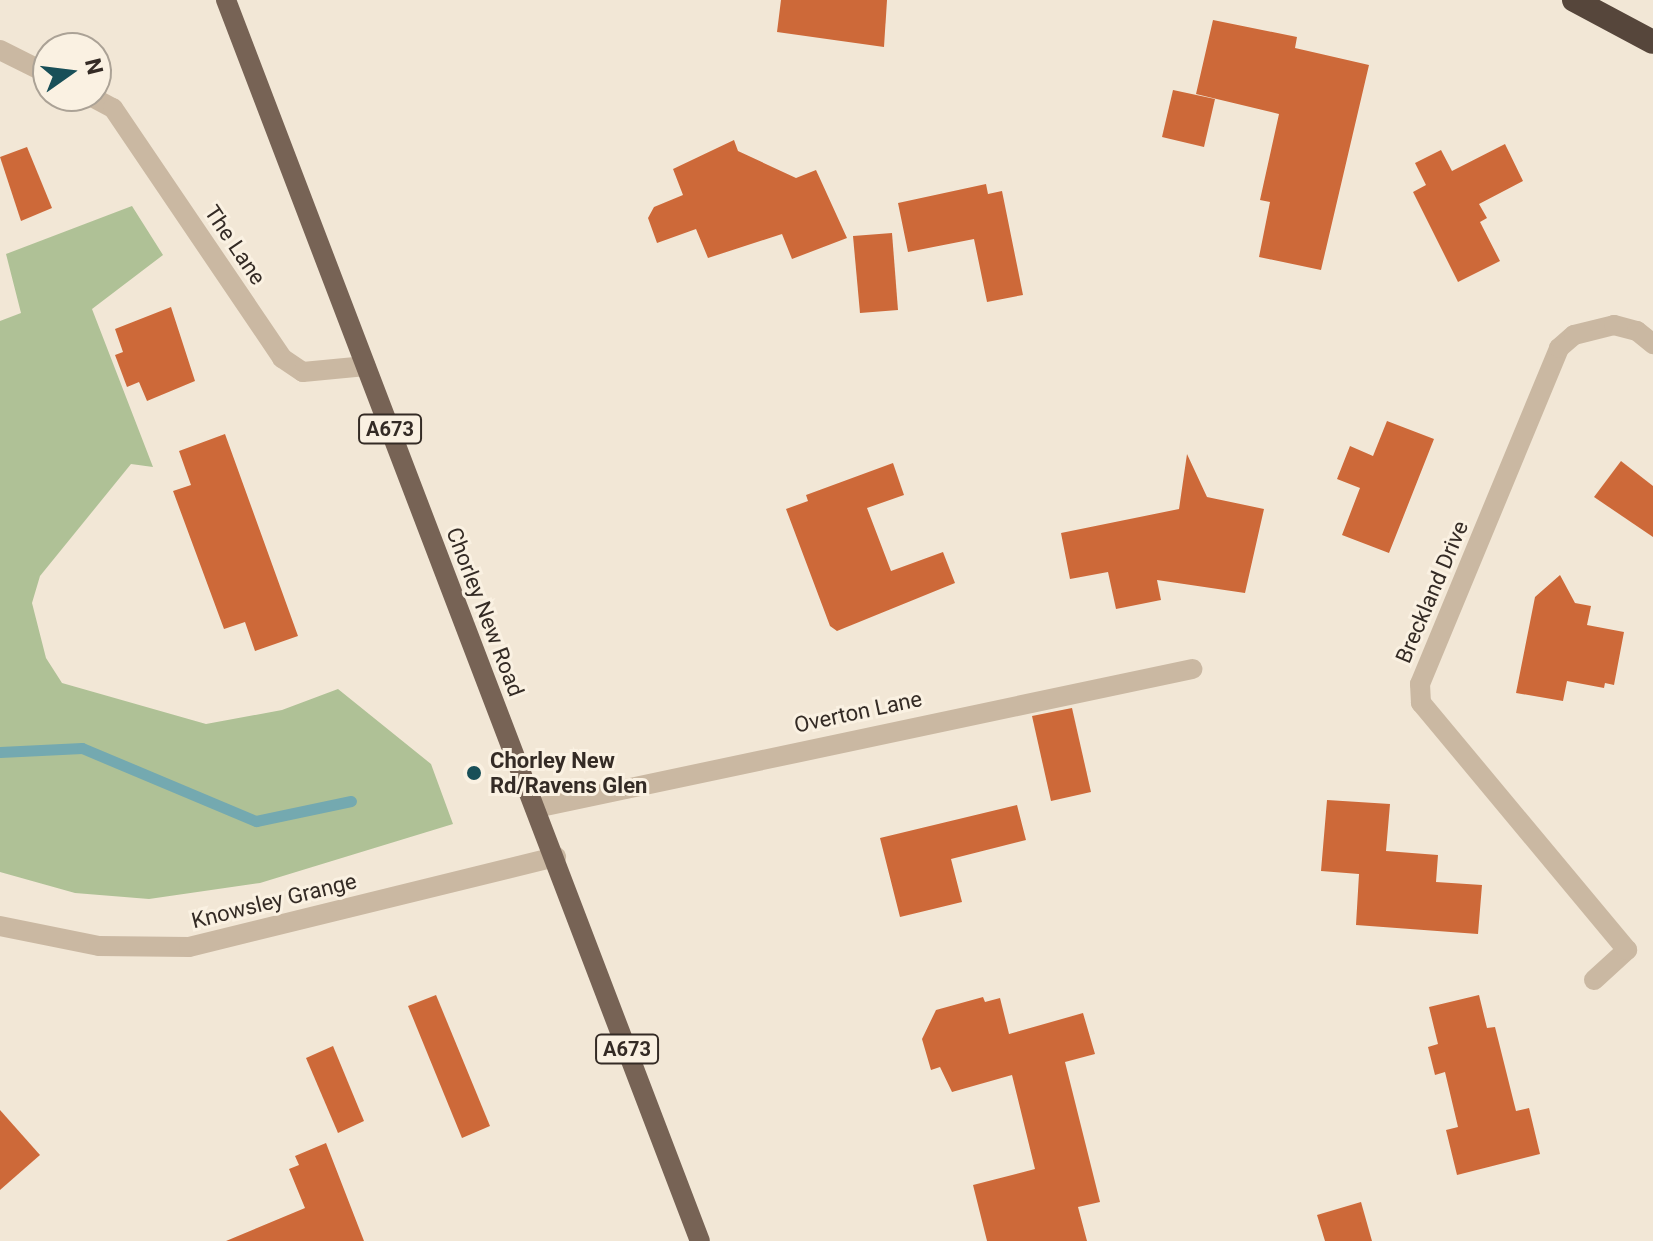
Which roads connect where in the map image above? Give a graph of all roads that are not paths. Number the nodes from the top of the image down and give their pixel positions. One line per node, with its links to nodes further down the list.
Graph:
1 (226, 0): 8 (main road, Chorley New Road / A673)
2 (1574, 0): 3 (highway)
3 (1653, 42)
4 (0, 50): 5 (street)
5 (32, 66)
6 (112, 107): 8 (street, The Lane)
7 (1653, 344): 13 (street, Breckland Drive)
8 (366, 366): 10 (main road, Chorley New Road / A673)
9 (1192, 669): 10 (street, Overton Lane)
10 (536, 808): 11 (main road, Chorley New Road / A673)
11 (556, 857): 12 (street, Knowsley Grange); 14 (main road, Chorley New Road / A673)
12 (0, 926)
13 (1594, 980)
14 (700, 1241)

